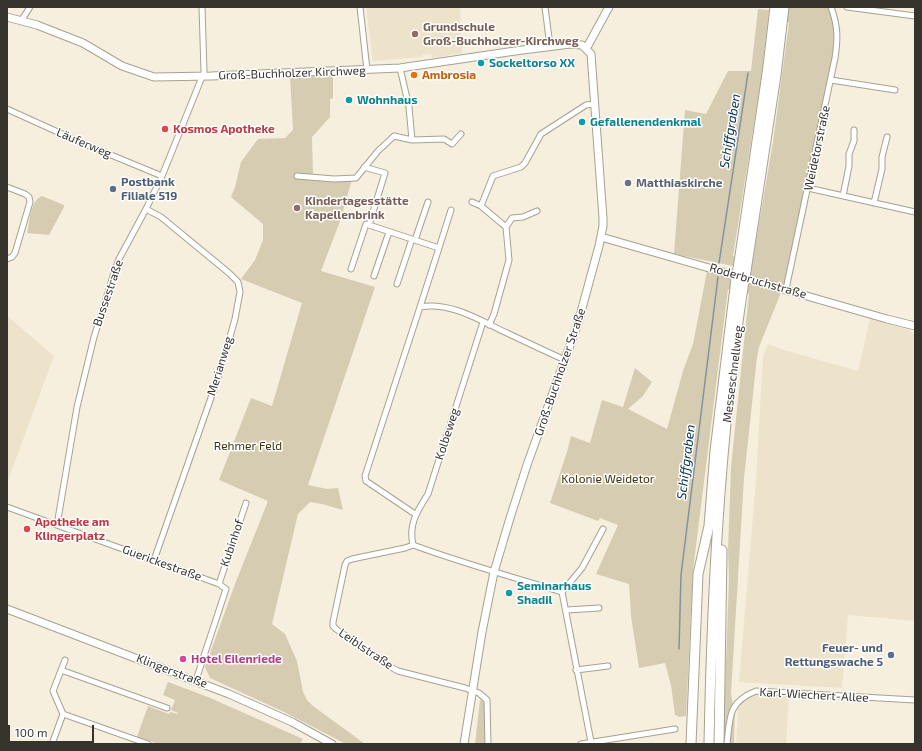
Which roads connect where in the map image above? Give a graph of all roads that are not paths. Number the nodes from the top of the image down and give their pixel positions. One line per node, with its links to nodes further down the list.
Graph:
1 (30, 7): 11 (street)
2 (202, 7): 16 (street)
3 (360, 7): 15 (street)
4 (545, 7): 12 (street)
5 (609, 7): 13 (street)
6 (831, 7): 17 (street, Weidetorstraße)
7 (847, 7): 9 (street)
8 (779, 10): 48 (highway, Messeschnellweg, bridge)
9 (915, 16)
10 (7, 17): 11 (street, Groß-Buchholzer Kirchweg)
11 (21, 20): 16 (street, Groß-Buchholzer Kirchweg)
12 (550, 46): 13 (street, Groß-Buchholzer Kirchweg); 14 (street, Groß-Buchholzer Kirchweg)
13 (586, 49): 19 (street, Groß-Buchholzer Straße)
14 (400, 68): 15 (street, Groß-Buchholzer Kirchweg); 24 (street)
15 (367, 70): 16 (street, Groß-Buchholzer Kirchweg)
16 (203, 76): 26 (street, Bussestraße)
17 (831, 80): 18 (street); 29 (street, Weidetorstraße)
18 (894, 90)
19 (595, 104): 34 (street); 42 (street, Groß-Buchholzer Straße)
20 (7, 109): 26 (street, Läuferweg)
21 (854, 130): 30 (street)
22 (461, 134): 24 (street)
23 (887, 138): 33 (street)
24 (412, 140): 25 (street)
25 (364, 167): 27 (street); 39 (street)
26 (162, 176): 35 (street, Bussestraße)
27 (297, 176)
28 (7, 187): 45 (street)
29 (808, 188): 30 (street); 50 (street, Weidetorstraße)
30 (843, 196): 33 (street)
31 (428, 202): 43 (street)
32 (472, 202): 34 (street)
33 (874, 203): 38 (street)
34 (481, 206): 40 (street)
35 (146, 209): 60 (street, Bussestraße); 64 (street, Merianweg)
36 (451, 210): 44 (street)
37 (537, 211): 40 (street)
38 (915, 212)
39 (369, 225): 41 (street); 46 (street)
40 (506, 227): 53 (street)
41 (389, 232): 43 (street); 47 (street)
42 (601, 237): 50 (street, Roderbruchstraße); 55 (street, Groß-Buchholzer Straße)
43 (414, 240): 44 (street); 49 (street)
44 (439, 248): 51 (street)
45 (7, 259)
46 (351, 269)
47 (374, 276)
48 (740, 280): 56 (highway, Messeschnellweg); 61 (highway, Messeschnellweg)
49 (397, 284)
50 (786, 289): 54 (street, Roderbruchstraße)
51 (420, 307): 52 (street); 59 (street)
52 (483, 322): 53 (street); 59 (street, Kolbeweg)
53 (489, 325): 55 (street)
54 (915, 326)
55 (565, 360): 65 (street, Groß-Buchholzer Straße)
56 (723, 465): 66 (highway, Messeschnellweg); 91 (highway)
57 (246, 503): 67 (street, Kubinhof)
58 (7, 506): 60 (street, Guerickestraße)
59 (415, 514): 63 (street, Kolbeweg)
60 (57, 525): 64 (street, Guerickestraße)
61 (709, 526): 66 (highway); 89 (highway)
62 (603, 529): 68 (street)
63 (413, 544): 65 (street); 77 (street, Leiblstraße)
64 (154, 560): 67 (street, Guerickestraße)
65 (494, 572): 68 (street); 77 (street, Groß-Buchholzer Straße)
66 (715, 574): 90 (highway, Messeschnellweg)
67 (219, 584): 76 (street)
68 (562, 592): 71 (street)
69 (599, 608): 71 (street)
70 (7, 610): 76 (street, Klingerstraße)
71 (566, 610): 75 (street)
72 (65, 660): 74 (street)
73 (608, 666): 75 (street)
74 (61, 670): 79 (street); 80 (street)
75 (576, 670): 82 (street)
76 (196, 680): 85 (street, Klingerstraße)
77 (473, 691): 86 (street, Groß-Buchholzer Straße); 87 (street)
78 (915, 700): 92 (street, Karl-Wiechert-Allee)
79 (167, 708)
80 (63, 714): 83 (street); 84 (street)
81 (675, 728): 82 (street)
82 (591, 742): 88 (street)
83 (52, 744)
84 (148, 744)
85 (332, 744)
86 (464, 744)
87 (488, 744)
88 (581, 744)
89 (691, 744)
90 (709, 744)
91 (719, 744)
92 (727, 744)

